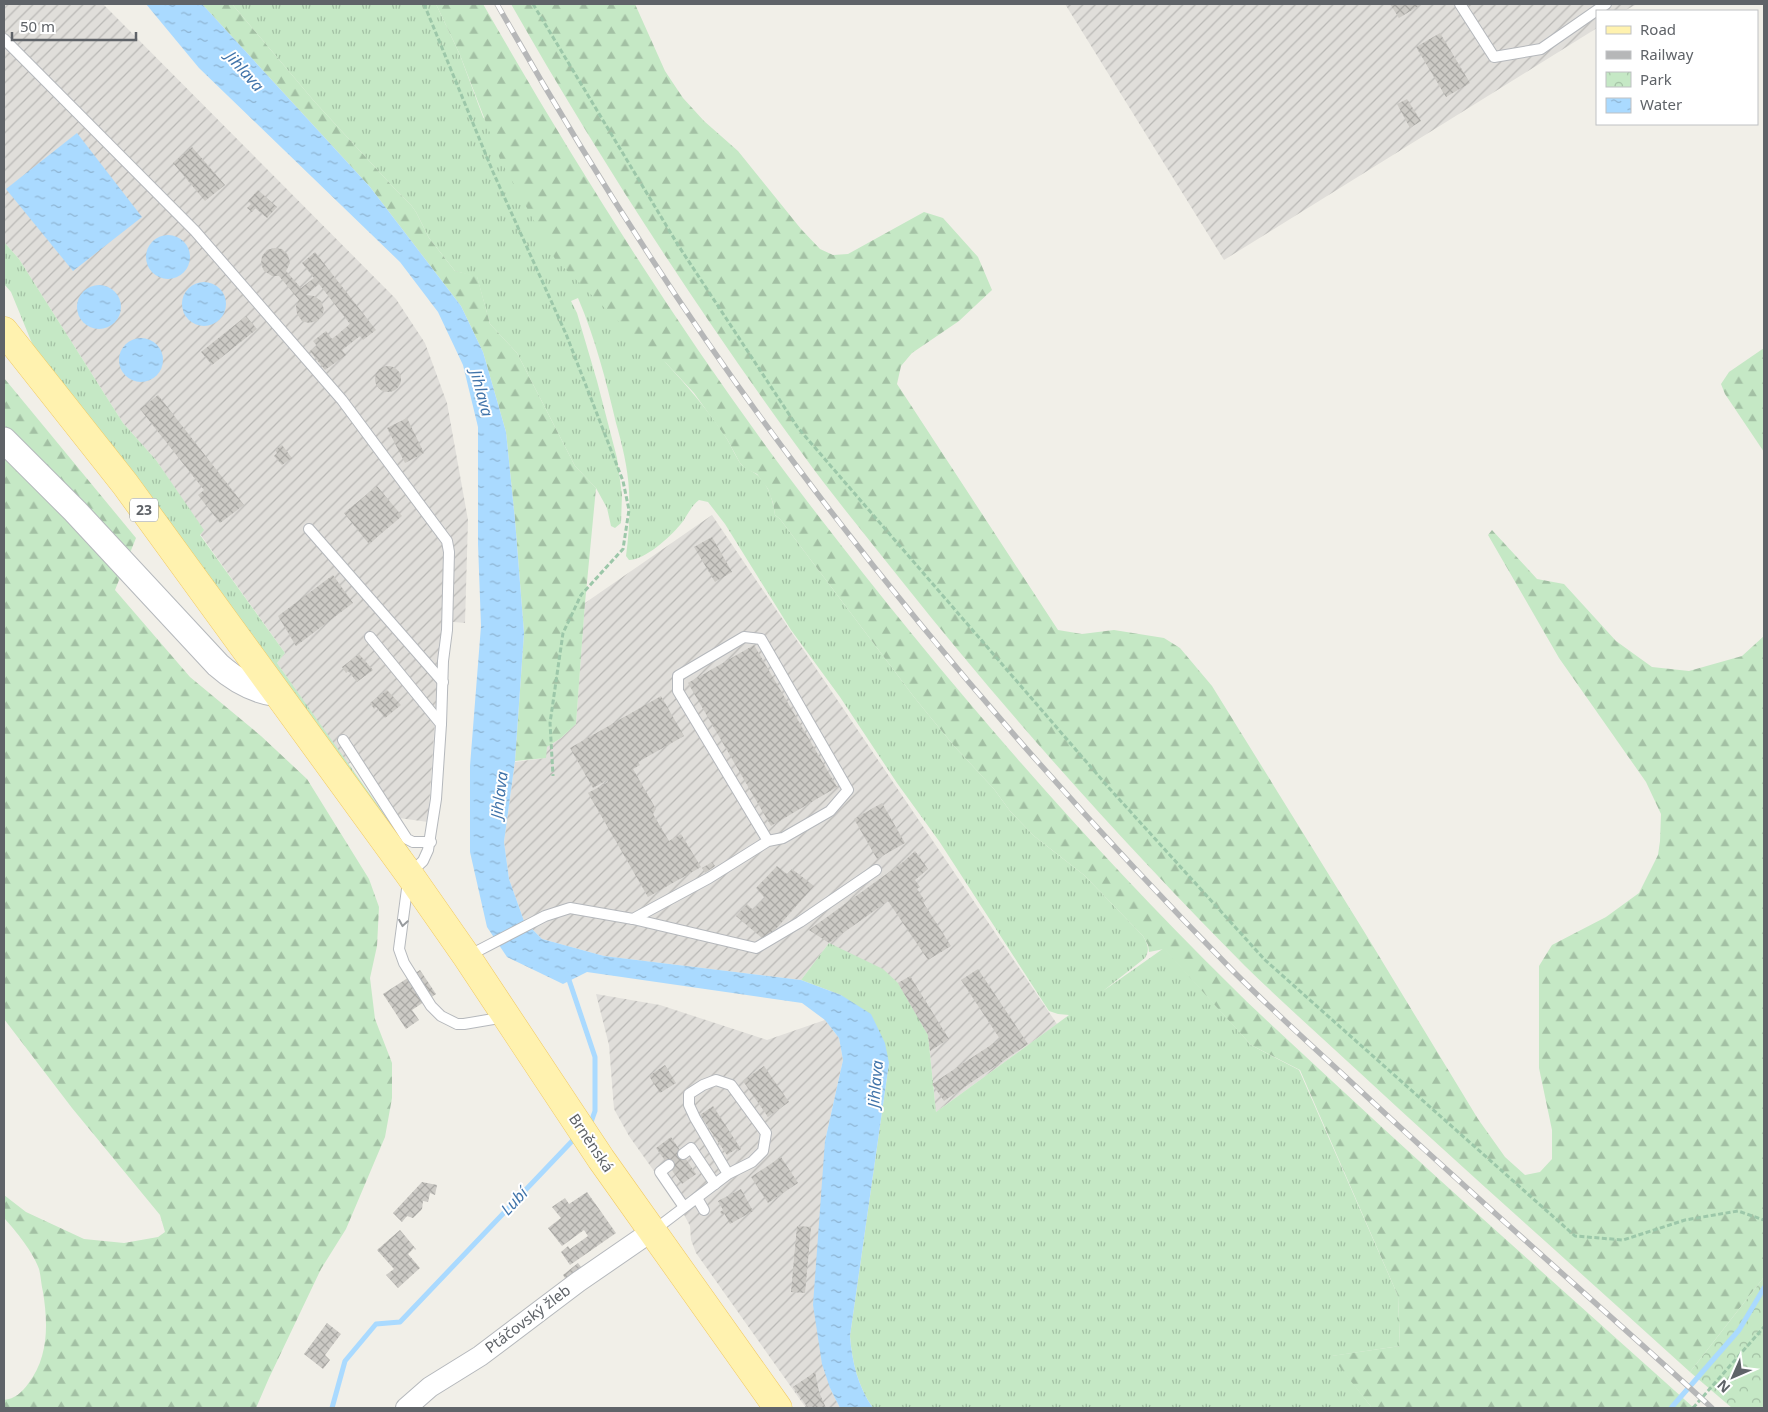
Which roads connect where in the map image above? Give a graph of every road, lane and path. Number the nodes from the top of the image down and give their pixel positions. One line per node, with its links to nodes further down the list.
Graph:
1 (424, 4): 14 (path)
2 (533, 4): 29 (path)
3 (1460, 4): 4 (lane)
4 (1596, 11)
5 (4, 39): 10 (lane)
6 (4, 331): 11 (main road, 23)
7 (4, 440): 11 (street)
8 (309, 529): 10 (lane)
9 (370, 637): 12 (lane)
10 (443, 682): 12 (lane)
11 (278, 694): 18 (main road, 23)
12 (441, 724): 16 (lane)
13 (343, 740): 16 (lane)
14 (553, 776)
15 (768, 841): 15 (lane); 19 (lane)
16 (430, 842): 18 (lane)
17 (876, 870): 19 (lane)
18 (409, 874): 20 (main road, Brněnská); 21 (lane, one-way to 21)
19 (633, 919): 20 (lane)
20 (467, 957): 21 (main road, Brněnská)
21 (506, 1017): 30 (main road, Brněnská)
22 (682, 1154): 25 (lane)
23 (669, 1165): 27 (lane)
24 (728, 1174): 24 (lane); 25 (lane)
25 (715, 1184): 26 (lane)
26 (697, 1198): 27 (lane); 28 (lane)
27 (684, 1207): 30 (lane)
28 (704, 1210)
29 (1764, 1220)
30 (652, 1231): 32 (street, Ptáčovský žleb); 33 (main road, Brněnská)
31 (1764, 1327): 34 (path)
32 (406, 1408)
33 (778, 1408)
34 (1693, 1408)

